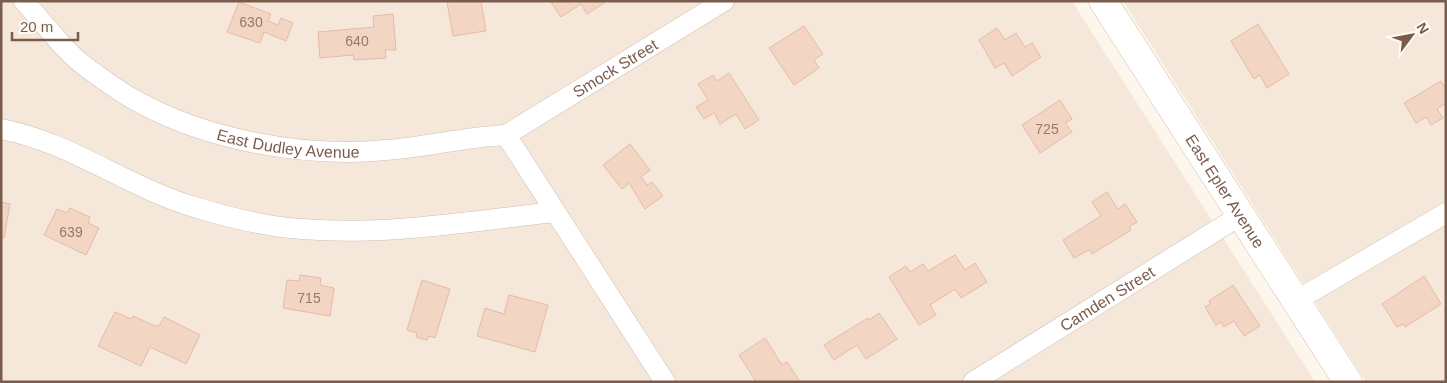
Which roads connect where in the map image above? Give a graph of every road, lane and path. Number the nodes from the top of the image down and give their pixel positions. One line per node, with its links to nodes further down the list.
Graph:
1 (24, 1): 5 (street, East Dudley Avenue)
2 (724, 1): 5 (street, Smock Street)
3 (1103, 1): 8 (street, East Epler Avenue)
4 (1, 129): 6 (street)
5 (506, 134): 6 (street)
6 (555, 212): 10 (street)
7 (1446, 213): 9 (street)
8 (1241, 216): 9 (street, East Epler Avenue); 11 (street, Camden Street)
9 (1296, 300): 12 (street, East Epler Avenue)
10 (665, 382)
11 (973, 382)
12 (1348, 382)

